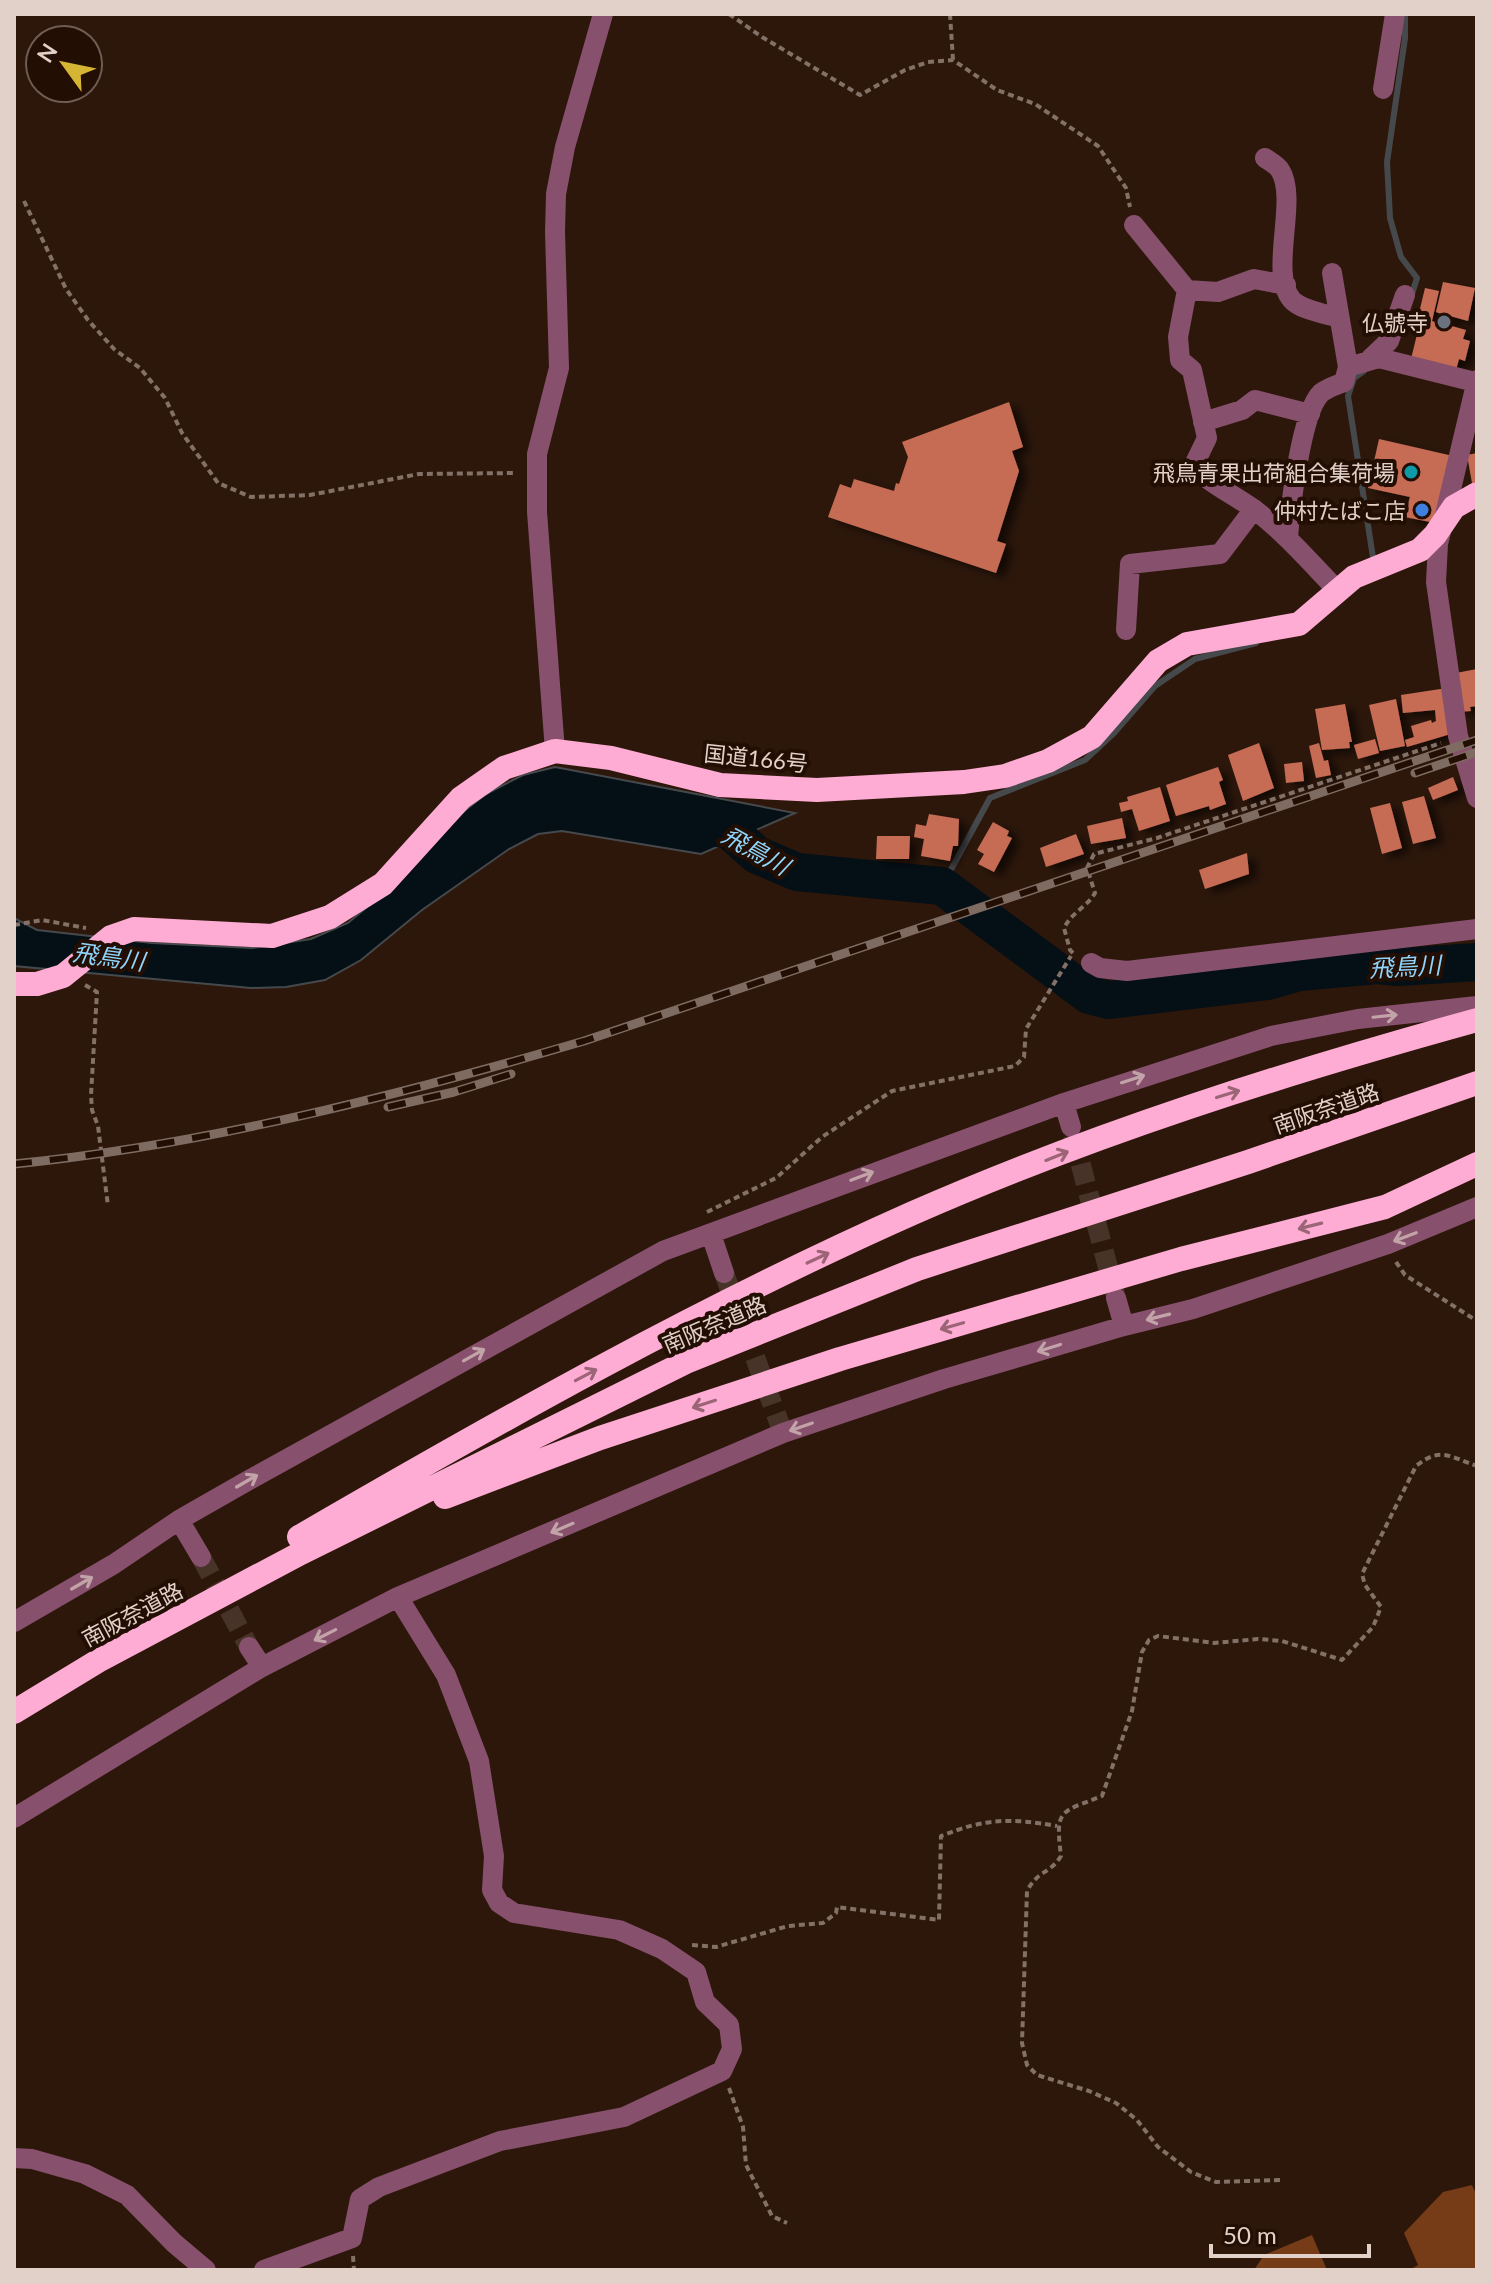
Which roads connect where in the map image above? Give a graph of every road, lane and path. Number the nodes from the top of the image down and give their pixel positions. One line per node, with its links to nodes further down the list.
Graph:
1 (603, 14): 20 (street)
2 (729, 14): 5 (path)
3 (950, 14): 5 (path)
4 (1395, 14): 6 (street)
5 (953, 60): 9 (path)
6 (1383, 89)
7 (1265, 158): 11 (street)
8 (24, 201): 20 (path)
9 (1134, 225): 12 (street)
10 (1332, 273): 14 (street)
11 (1286, 285): 12 (street); 14 (street)
12 (1187, 290): 19 (street)
13 (1405, 295): 15 (street)
14 (1339, 318): 16 (street)
15 (1380, 360): 16 (street); 17 (street)
16 (1348, 367): 18 (street)
17 (1476, 381): 23 (street)
18 (1310, 414): 19 (street); 24 (street)
19 (1203, 422): 22 (street)
20 (538, 474): 28 (street)
21 (1477, 494): 23 (highway, 国道166号)
22 (1254, 509): 24 (street); 26 (street)
23 (1446, 518): 25 (highway, 国道166号); 27 (street)
24 (1288, 538): 25 (street)
25 (1345, 583): 28 (highway, 国道166号)
26 (1126, 630)
27 (1458, 736): 29 (street); 34 (path)
28 (555, 751): 32 (highway, 国道166号)
29 (1477, 798)
30 (14, 925): 32 (path)
31 (1477, 929): 34 (street)
32 (116, 935): 35 (highway)
33 (1070, 956): 46 (path)
34 (1091, 963)
35 (59, 977): 36 (highway); 44 (path)
36 (14, 984)
37 (1477, 1006): 41 (street, one-way to 37)
38 (1477, 1020): 54 (highway, one-way to 38)
39 (1477, 1069): 54 (highway, 南阪奈道路)
40 (1477, 1083): 54 (highway, 南阪奈道路)
41 (1064, 1103): 42 (street); 46 (street, one-way to 41)
42 (1071, 1127)
43 (1477, 1164): 54 (highway, one-way to 54)
44 (108, 1206)
45 (1477, 1207): 47 (street, one-way to 47)
46 (711, 1234): 48 (street); 53 (street, one-way to 46)
47 (1384, 1245): 50 (path); 51 (street, one-way to 51)
48 (724, 1273)
49 (1116, 1298): 51 (street)
50 (1477, 1321)
51 (1124, 1326): 56 (street, one-way to 56)
52 (1477, 1466): 63 (path)
53 (179, 1520): 55 (street); 57 (street, one-way to 53)
54 (300, 1545): 60 (highway, 南阪奈道路); 61 (highway, 南阪奈道路)
55 (201, 1557)
56 (398, 1597): 59 (street, one-way to 59); 64 (street)
57 (14, 1622)
58 (249, 1647): 59 (street)
59 (262, 1667): 62 (street)
60 (14, 1696)
61 (14, 1712)
62 (14, 1818)
63 (1057, 1826): 64 (path); 67 (path)
64 (684, 1964): 65 (street)
65 (722, 2071): 68 (path); 70 (street)
66 (14, 2158): 69 (street)
67 (1280, 2180)
68 (787, 2223)
69 (206, 2270)
70 (264, 2270)

